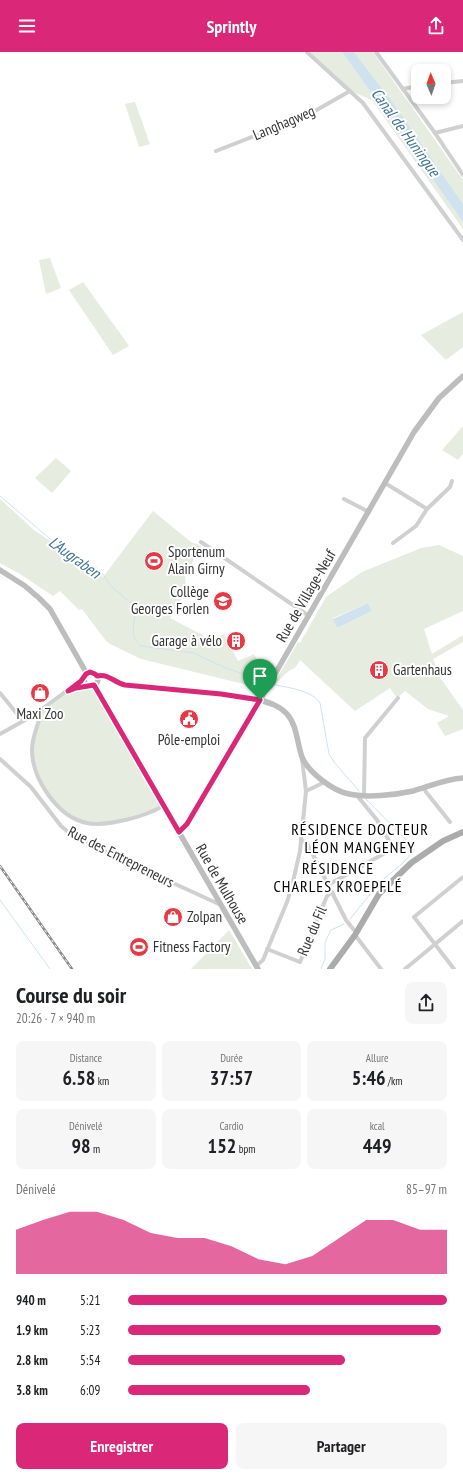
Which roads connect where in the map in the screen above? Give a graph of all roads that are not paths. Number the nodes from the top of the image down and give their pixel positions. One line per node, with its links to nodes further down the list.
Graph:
1 (307, 52): 7 (street)
2 (376, 52): 6 (street)
3 (463, 80): 4 (street)
4 (451, 82)
5 (411, 87): 6 (street)
6 (403, 88): 9 (street)
7 (350, 91): 10 (street, Langhagweg); 12 (street)
8 (463, 126): 9 (street)
9 (435, 134): 11 (street)
10 (216, 151)
11 (463, 174)
12 (463, 240)
13 (463, 376): 15 (street, Rue de Village-Neuf)
14 (452, 481): 17 (street)
15 (385, 483): 17 (street); 18 (street, Rue de Village-Neuf)
16 (344, 499): 18 (street)
17 (427, 509): 20 (street)
18 (369, 512): 22 (street, Rue de Village-Neuf)
19 (201, 542): 22 (street)
20 (393, 543)
21 (0, 570): 23 (street)
22 (309, 616): 29 (street, Rue de Village-Neuf)
23 (85, 676): 24 (street); 25 (street); 26 (street)
24 (97, 676): 25 (street); 29 (street)
25 (92, 686): 26 (street); 42 (street, Rue de Mulhouse)
26 (68, 691): 30 (street)
27 (0, 693): 31 (street)
28 (398, 698): 41 (street)
29 (260, 700): 33 (street); 44 (street, Rue de Village-Neuf)
30 (36, 714): 31 (street); 42 (street)
31 (23, 721): 32 (street)
32 (0, 734)
33 (302, 757): 35 (street); 36 (street)
34 (0, 759): 50 (street, Rue des Entrepreneurs)
35 (307, 766): 36 (street); 38 (street)
36 (303, 774): 40 (street)
37 (463, 778): 39 (street)
38 (325, 782): 40 (street); 41 (street)
39 (424, 788): 41 (street); 43 (street)
40 (306, 791): 46 (street)
41 (362, 795): 48 (street)
42 (164, 806): 44 (street, Rue de Mulhouse)
43 (450, 822)
44 (179, 832): 50 (street, Rue de Mulhouse)
45 (463, 832): 52 (main road)
46 (301, 840): 48 (street); 54 (street)
47 (463, 877): 53 (street)
48 (328, 885): 49 (street)
49 (332, 892): 52 (street); 54 (street, Rue du Fil)
50 (221, 906): 55 (street, Rue de Mulhouse)
51 (463, 921): 53 (street)
52 (354, 932): 56 (main road); 57 (street)
53 (434, 945): 58 (street); 59 (street)
54 (267, 949): 55 (street)
55 (257, 968)
56 (330, 969)
57 (381, 969)
58 (405, 969)
59 (454, 969)

